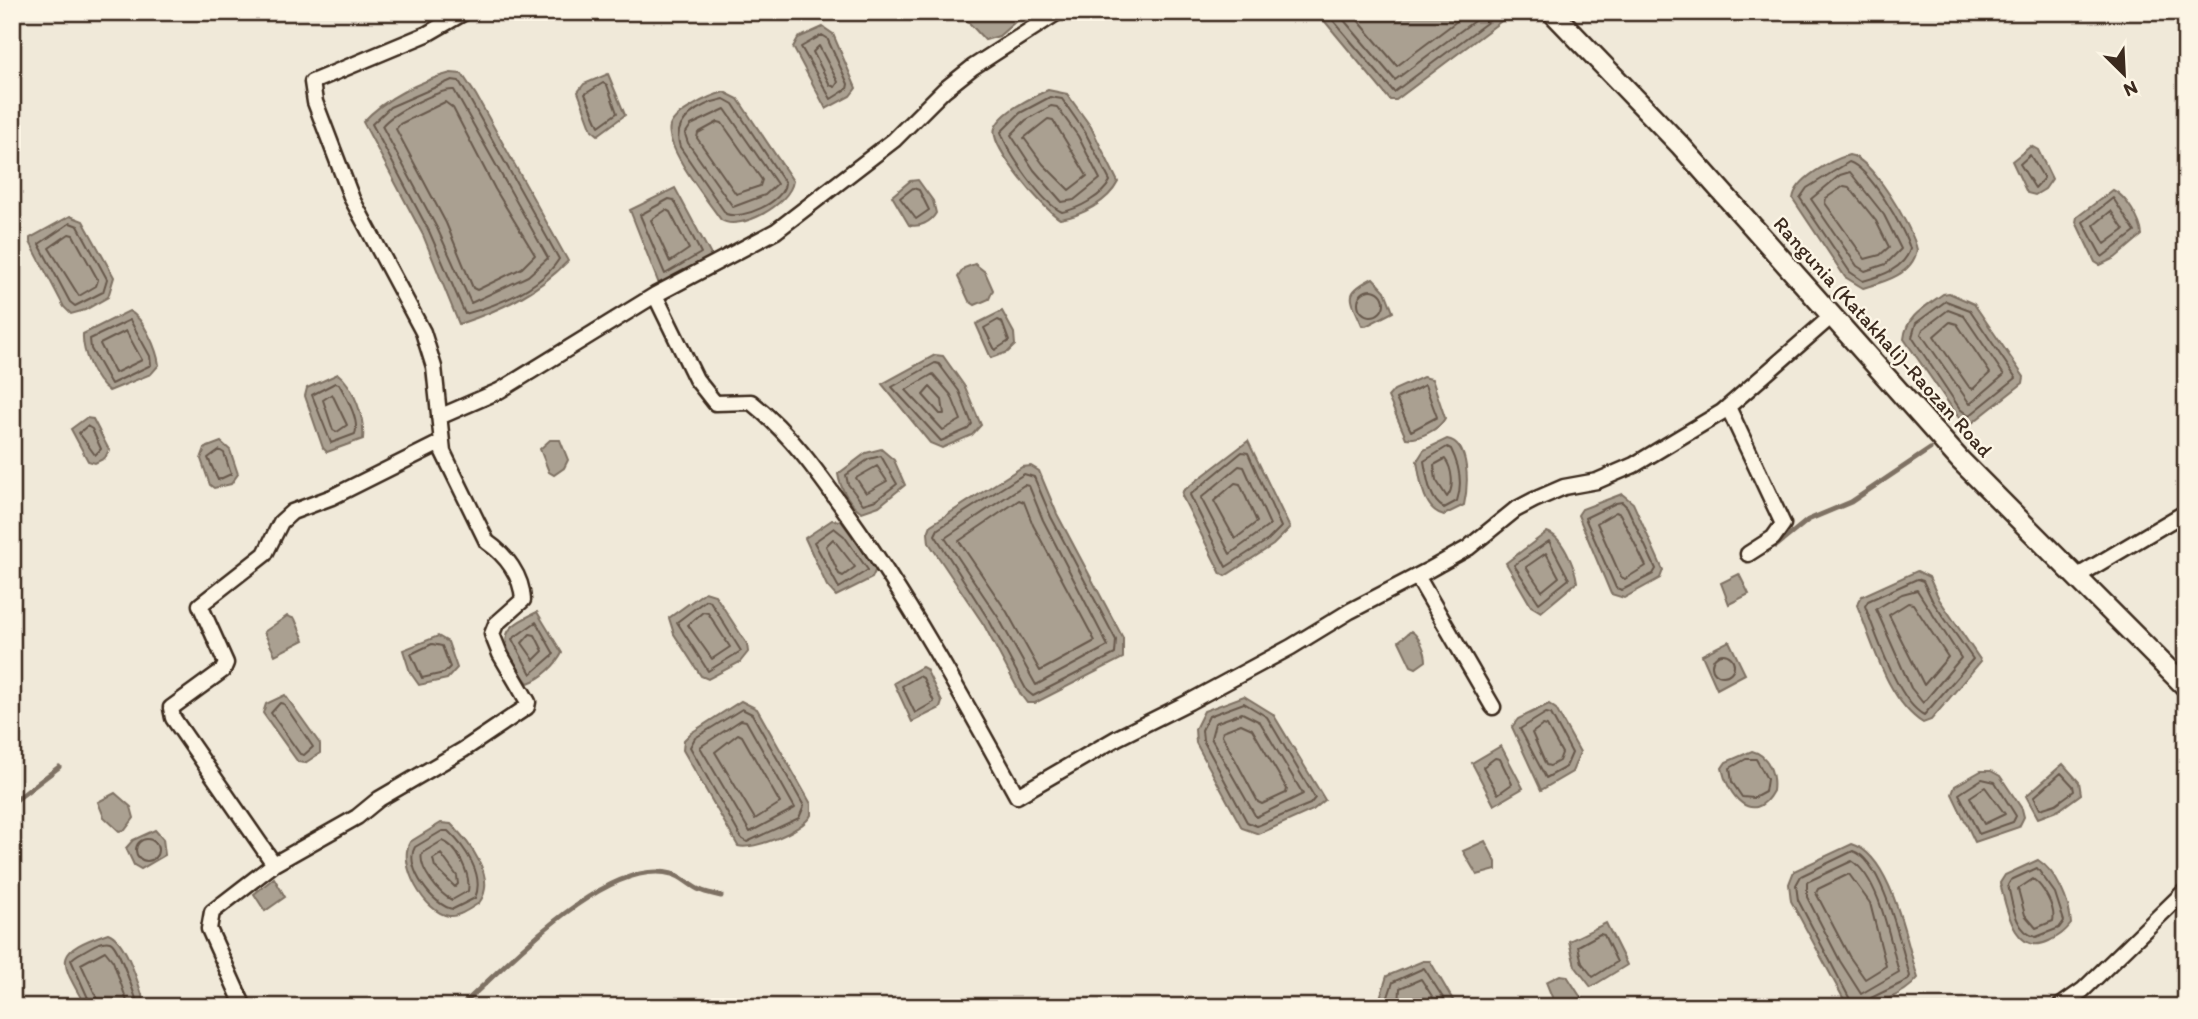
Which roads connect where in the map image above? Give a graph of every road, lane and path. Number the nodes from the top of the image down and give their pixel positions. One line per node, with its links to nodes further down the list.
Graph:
1 (465, 12): 7 (street)
2 (1058, 12): 4 (street)
3 (1552, 12): 5 (main road, Rangunia (Katakhali)-Raozan Road)
4 (655, 295): 7 (street); 11 (street)
5 (1833, 315): 6 (street); 12 (main road, Rangunia (Katakhali)-Raozan Road)
6 (1728, 407): 10 (street); 11 (street)
7 (439, 417): 8 (street)
8 (442, 442): 15 (street); 15 (street)
9 (2186, 512): 12 (street)
10 (1748, 554)
11 (1417, 576): 14 (street)
12 (2076, 577): 13 (main road, Rangunia (Katakhali)-Raozan Road)
13 (2186, 687)
14 (1493, 707)
15 (274, 864): 17 (street)
16 (2186, 890): 18 (street)
17 (244, 1007)
18 (2059, 1007)

